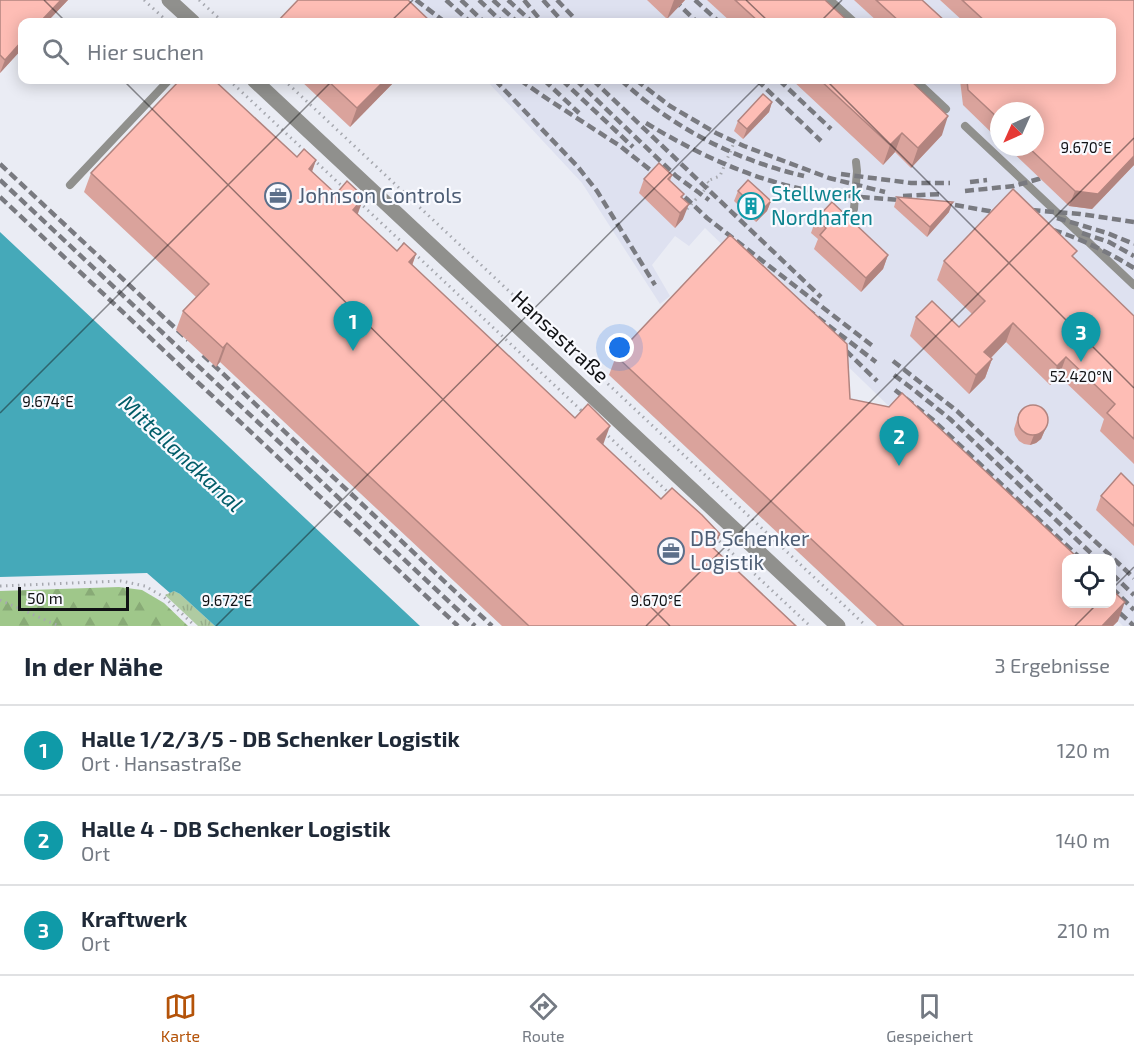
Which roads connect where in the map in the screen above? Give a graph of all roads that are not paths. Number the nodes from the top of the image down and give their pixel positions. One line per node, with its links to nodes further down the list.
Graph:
1 (169, 0): 3 (street)
2 (830, 0): 4 (lane)
3 (189, 18)
4 (850, 18)
5 (166, 84): 11 (lane)
6 (258, 84): 14 (street, Hansastraße)
7 (919, 84): 8 (lane)
8 (946, 109)
9 (965, 126): 13 (lane)
10 (856, 162): 12 (lane)
11 (70, 185)
12 (854, 209)
13 (1134, 285)
14 (838, 626)

